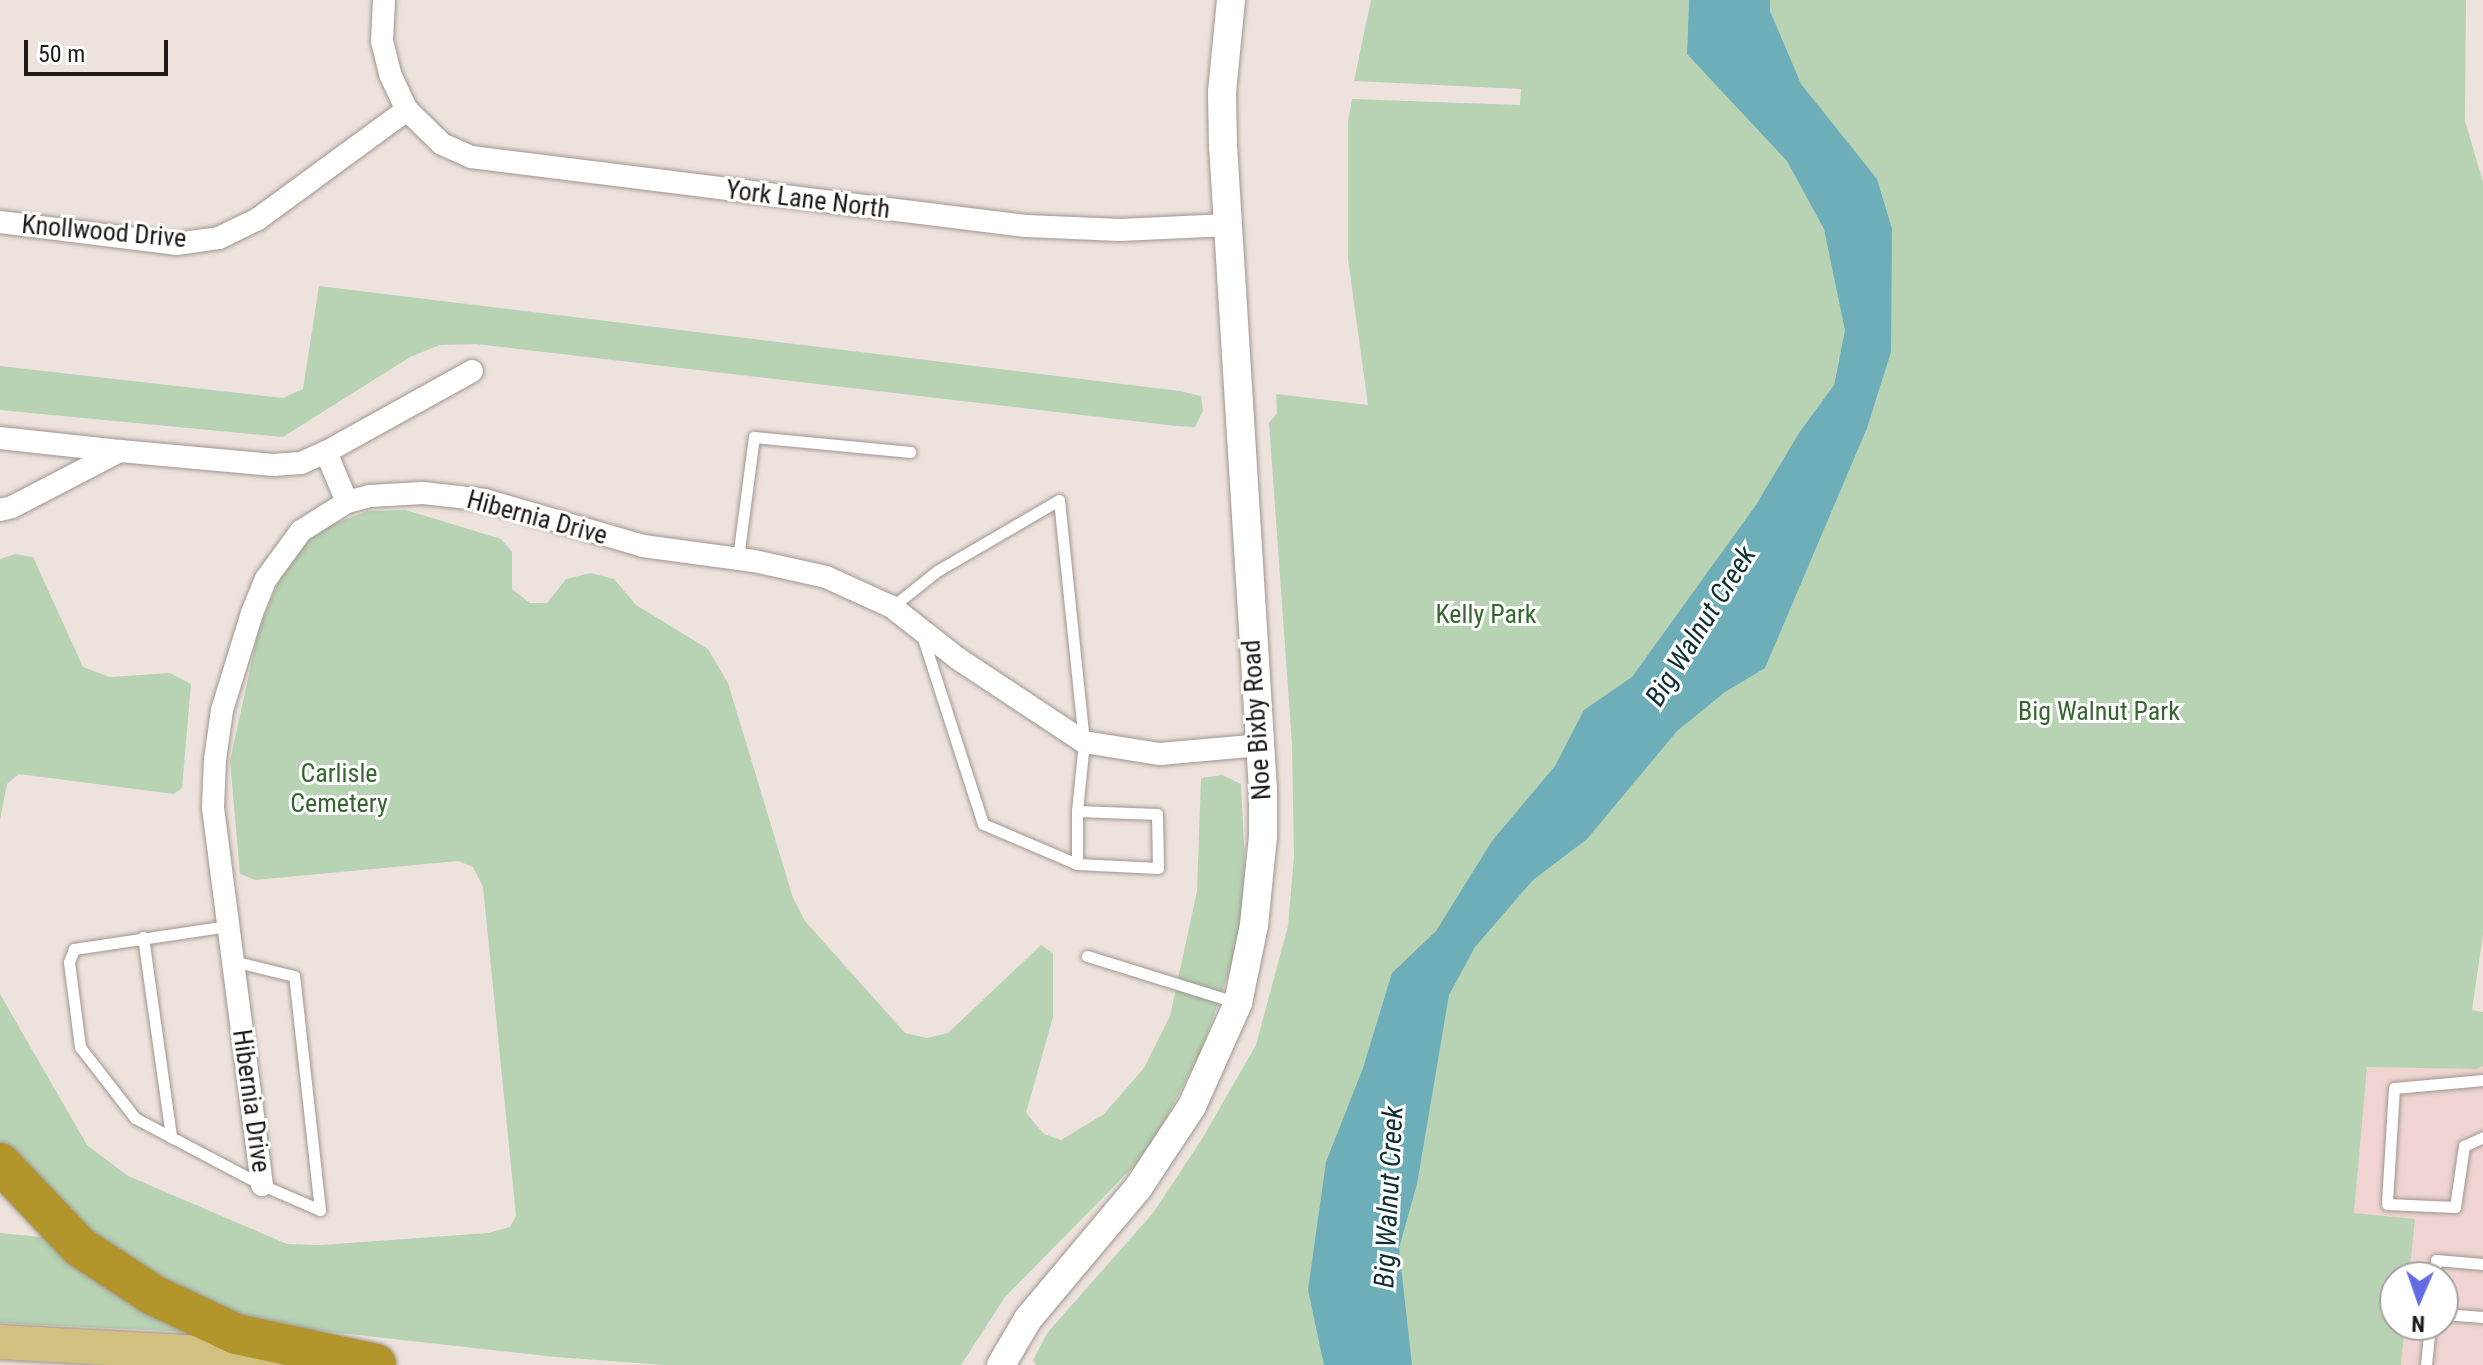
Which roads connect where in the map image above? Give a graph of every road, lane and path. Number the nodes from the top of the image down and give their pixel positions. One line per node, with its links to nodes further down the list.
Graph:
1 (384, 0): 3 (street)
2 (1231, 0): 5 (street, Noe Bixby Road)
3 (407, 110): 4 (street, Knollwood Drive); 5 (street, York Lane North)
4 (0, 222)
5 (1228, 225): 17 (street, Noe Bixby Road)
6 (472, 371): 9 (street)
7 (0, 438): 8 (street)
8 (120, 451): 9 (street); 12 (street)
9 (326, 452): 11 (street)
10 (910, 452): 13 (lane)
11 (347, 502): 13 (street, Hibernia Drive); 20 (street, Hibernia Drive)
12 (0, 510)
13 (738, 558): 14 (street, Hibernia Drive)
14 (892, 607): 15 (street, Hibernia Drive); 16 (lane)
15 (920, 628): 16 (street, Hibernia Drive); 19 (lane)
16 (1084, 742): 17 (street, Hibernia Drive); 18 (lane)
17 (1260, 745): 24 (street, Noe Bixby Road)
18 (1077, 811): 19 (lane); 19 (lane)
19 (1077, 864)
20 (228, 926): 21 (lane); 23 (street, Hibernia Drive)
21 (143, 937): 26 (lane); 26 (lane)
22 (1087, 956): 24 (lane)
23 (232, 961): 29 (street, Hibernia Drive); 29 (lane)
24 (1238, 1003): 37 (street, Noe Bixby Road)
25 (2483, 1080): 27 (lane)
26 (171, 1137): 29 (lane)
27 (2483, 1137)
28 (0, 1163): 36 (highway)
29 (262, 1185)
30 (2459, 1262): 31 (lane)
31 (2483, 1264)
32 (2459, 1315): 33 (lane)
33 (2483, 1317)
34 (2428, 1341): 38 (lane)
35 (0, 1342): 36 (main road)
36 (385, 1364)
37 (1001, 1365)
38 (2426, 1365)

